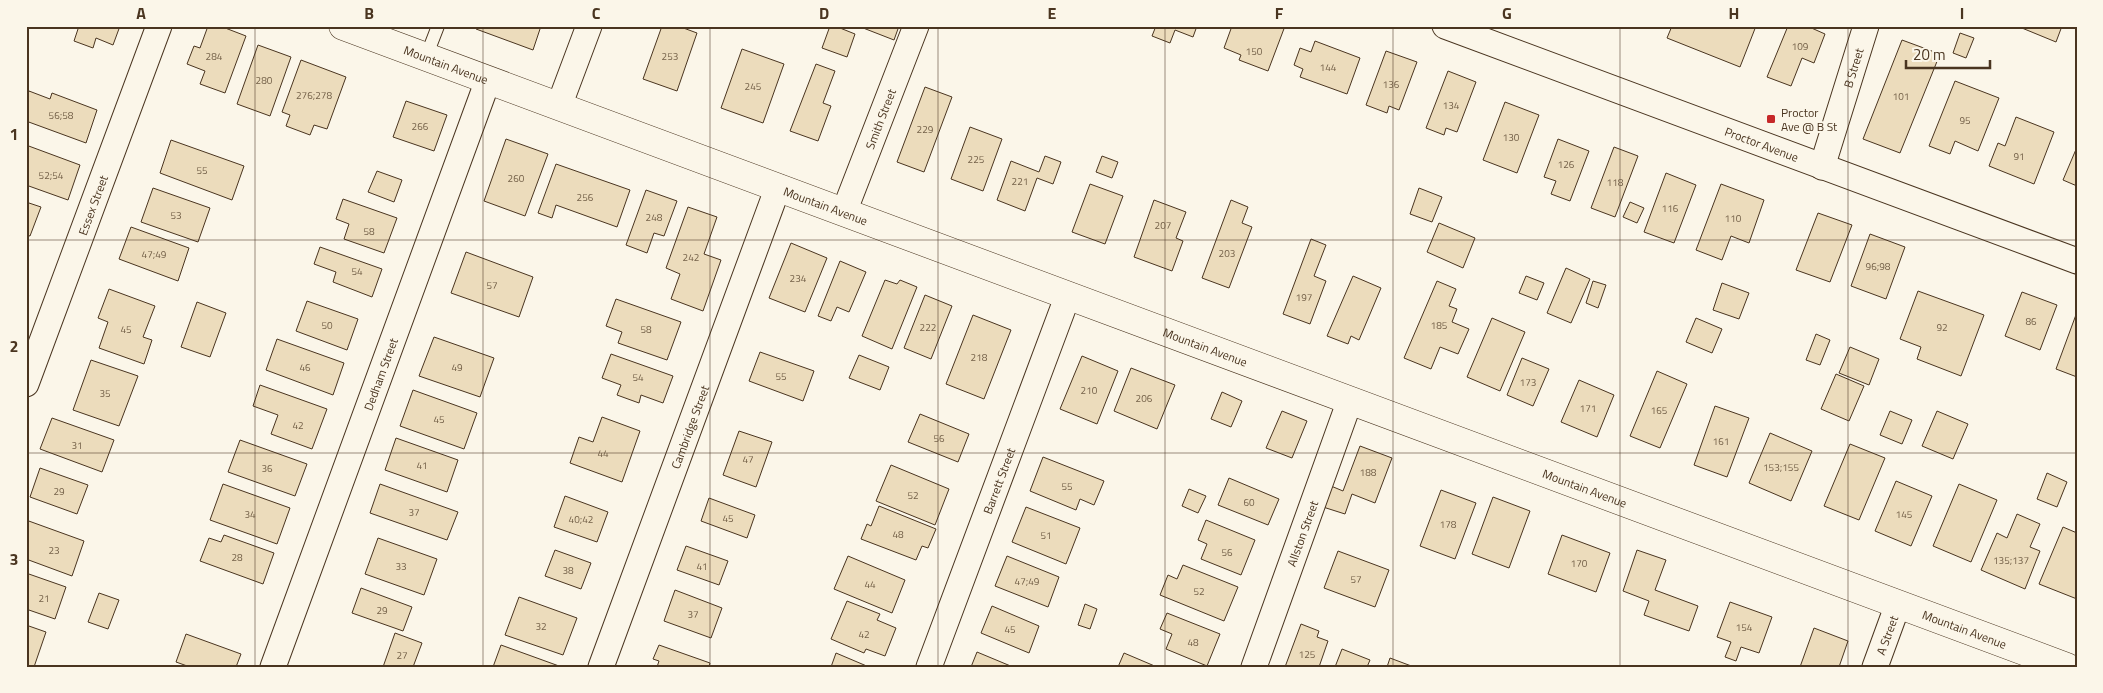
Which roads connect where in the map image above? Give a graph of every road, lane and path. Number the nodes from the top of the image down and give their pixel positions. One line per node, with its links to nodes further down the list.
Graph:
1 (159, 26): 16 (street, Essex Street)
2 (438, 26): 8 (lane)
3 (589, 26): 10 (street)
4 (916, 26): 13 (street, Smith Street)
5 (1445, 26): 11 (street, Proctor Avenue)
6 (1866, 26): 11 (street, B Street)
7 (351, 28): 8 (street, Mountain Avenue)
8 (426, 57): 9 (street, Mountain Avenue)
9 (488, 80): 10 (street, Mountain Avenue); 19 (street, Dedham Street)
10 (559, 106): 12 (street, Mountain Avenue)
11 (1822, 167): 14 (street, Proctor Avenue)
12 (778, 187): 13 (street, Mountain Avenue); 20 (street, Cambridge Street)
13 (844, 212): 15 (street, Mountain Avenue)
14 (2077, 261)
15 (1068, 294): 17 (street, Mountain Avenue); 21 (street, Barrett Street)
16 (26, 384)
17 (1350, 400): 18 (street, Mountain Avenue); 22 (street, Allston Street)
18 (1898, 604): 23 (street, A Street); 24 (street, Mountain Avenue)
19 (273, 667)
20 (601, 667)
21 (929, 667)
22 (1254, 667)
23 (1875, 667)
24 (2067, 667)

